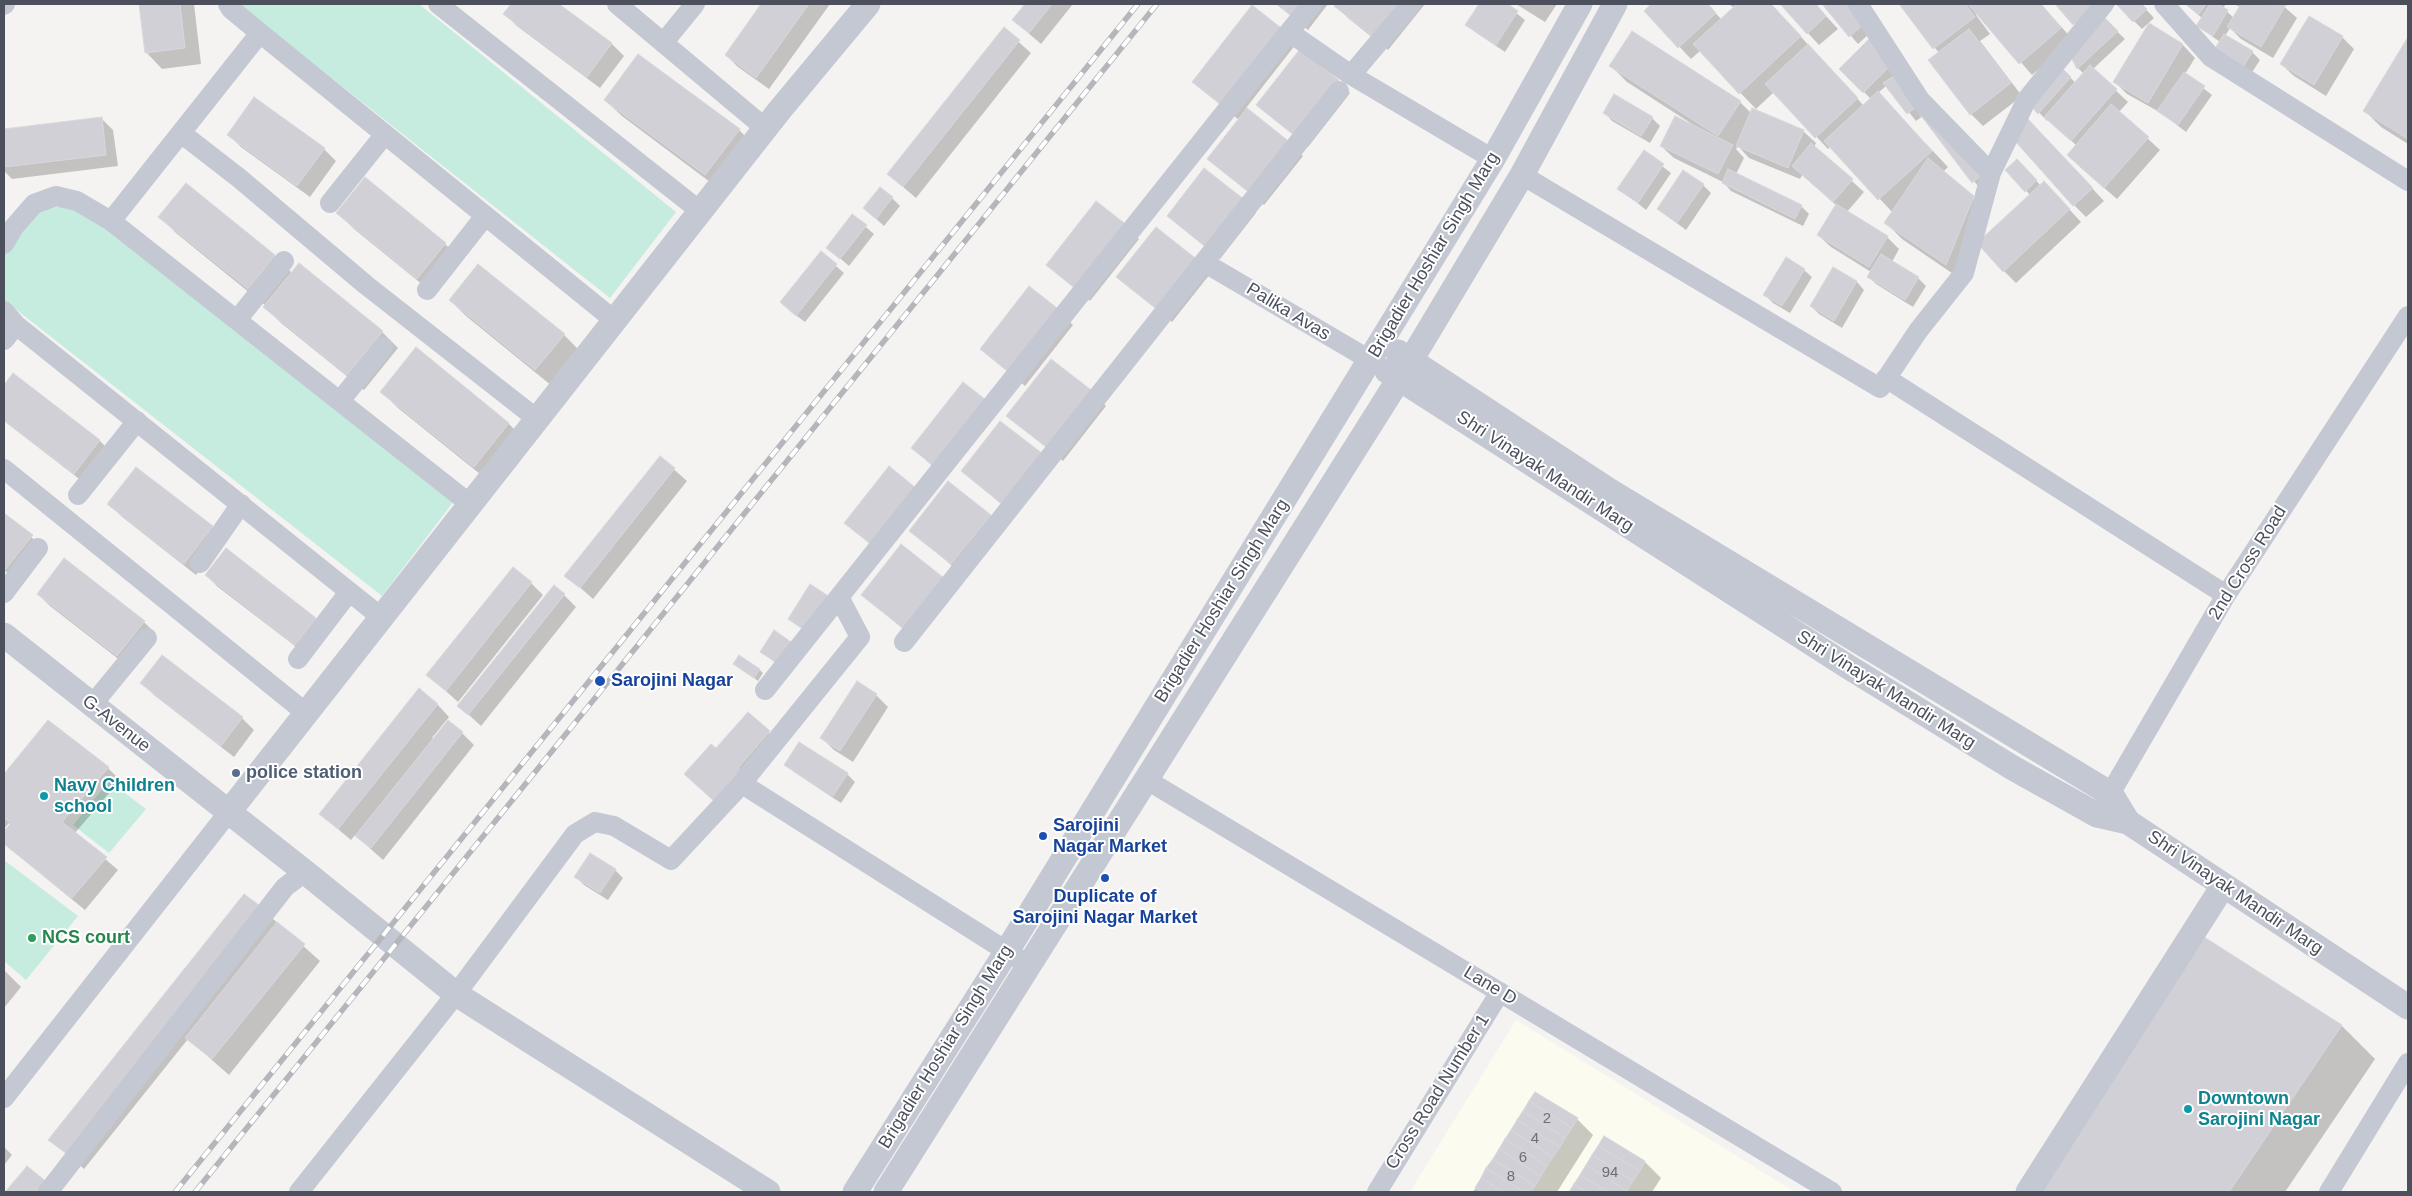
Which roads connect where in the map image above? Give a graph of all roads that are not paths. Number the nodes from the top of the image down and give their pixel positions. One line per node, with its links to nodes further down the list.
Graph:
1 (228, 4): 14 (street)
2 (438, 4): 26 (street)
3 (617, 4): 15 (street)
4 (695, 4): 15 (street)
5 (868, 4): 18 (street)
6 (1312, 4): 13 (street)
7 (1411, 4): 16 (street)
8 (1580, 4): 21 (street, Brigadier Hoshiar Singh Marg)
9 (1615, 4): 23 (street, Brigadier Hoshiar Singh Marg)
10 (1858, 4): 22 (street)
11 (2104, 4): 22 (street)
12 (2164, 4): 24 (street)
13 (1289, 32): 16 (street); 54 (street)
14 (260, 33): 19 (street); 20 (street)
15 (664, 42): 18 (street)
16 (1351, 74): 21 (street)
17 (1339, 91): 32 (street)
18 (765, 128): 26 (street)
19 (181, 133): 28 (street); 43 (street)
20 (385, 134): 25 (street); 27 (street)
21 (1493, 159): 39 (street, Brigadier Hoshiar Singh Marg)
22 (1991, 173): 41 (street)
23 (1522, 175): 40 (street, Brigadier Hoshiar Singh Marg); 41 (street)
24 (2408, 182)
25 (330, 203)
26 (700, 211): 36 (street)
27 (485, 216): 33 (street); 36 (street)
28 (111, 221): 29 (street); 35 (street)
29 (9, 223): 30 (street)
30 (4, 244)
31 (284, 261): 35 (street)
32 (1205, 263): 39 (street, Palika Avas); 58 (street)
33 (427, 290)
34 (2408, 316): 53 (street, 2nd Cross Road)
35 (237, 320): 42 (street)
36 (614, 320): 43 (street)
37 (8, 325): 44 (street)
38 (383, 347): 42 (street)
39 (1376, 350): 40 (street, Shri Vinayak Mandir Marg); 71 (street, Brigadier Hoshiar Singh Marg)
40 (1405, 370): 63 (street, Brigadier Hoshiar Singh Marg); 65 (street); 67 (street, Shri Vinayak Mandir Marg)
41 (1886, 378): 53 (street)
42 (340, 401): 48 (street)
43 (537, 419): 48 (street)
44 (137, 421): 46 (street); 47 (street)
45 (4, 469): 62 (street)
46 (78, 495)
47 (241, 504): 50 (street); 51 (street)
48 (470, 504): 55 (street)
49 (38, 548): 52 (street)
50 (200, 563)
51 (349, 592): 55 (street); 59 (street)
52 (4, 593)
53 (2226, 595): 65 (street, 2nd Cross Road)
54 (839, 597): 60 (street); 64 (street)
55 (381, 617): 62 (street)
56 (4, 635): 61 (street, G-Avenue)
57 (147, 638): 61 (street)
58 (904, 642)
59 (298, 659)
60 (765, 690)
61 (92, 705): 66 (street, G-Avenue)
62 (306, 713): 66 (street)
63 (1147, 780): 72 (street, Brigadier Hoshiar Singh Marg); 73 (street, Lane D)
64 (738, 788): 71 (street); 74 (street)
65 (2111, 794): 67 (street, 2nd Cross Road); 68 (street)
66 (228, 813): 69 (street, G-Avenue); 77 (street)
67 (2096, 815): 68 (street, Shri Vinayak Mandir Marg)
68 (2128, 822): 70 (street, Shri Vinayak Mandir Marg)
69 (305, 872): 74 (street, G-Avenue); 78 (street)
70 (2223, 886): 75 (street, Shri Vinayak Mandir Marg); 85 (street)
71 (1007, 951): 72 (street); 81 (street, Brigadier Hoshiar Singh Marg)
72 (1030, 966): 82 (street, Brigadier Hoshiar Singh Marg)
73 (1500, 992): 83 (street, Cross Road Number 1); 84 (street, Lane D)
74 (456, 994): 79 (street); 80 (street, G-Avenue)
75 (2408, 1007)
76 (2408, 1064): 86 (street)
77 (4, 1098)
78 (48, 1192)
79 (300, 1192)
80 (768, 1192)
81 (855, 1192)
82 (886, 1192)
83 (1377, 1192)
84 (1832, 1192)
85 (2028, 1192)
86 (2329, 1192)

